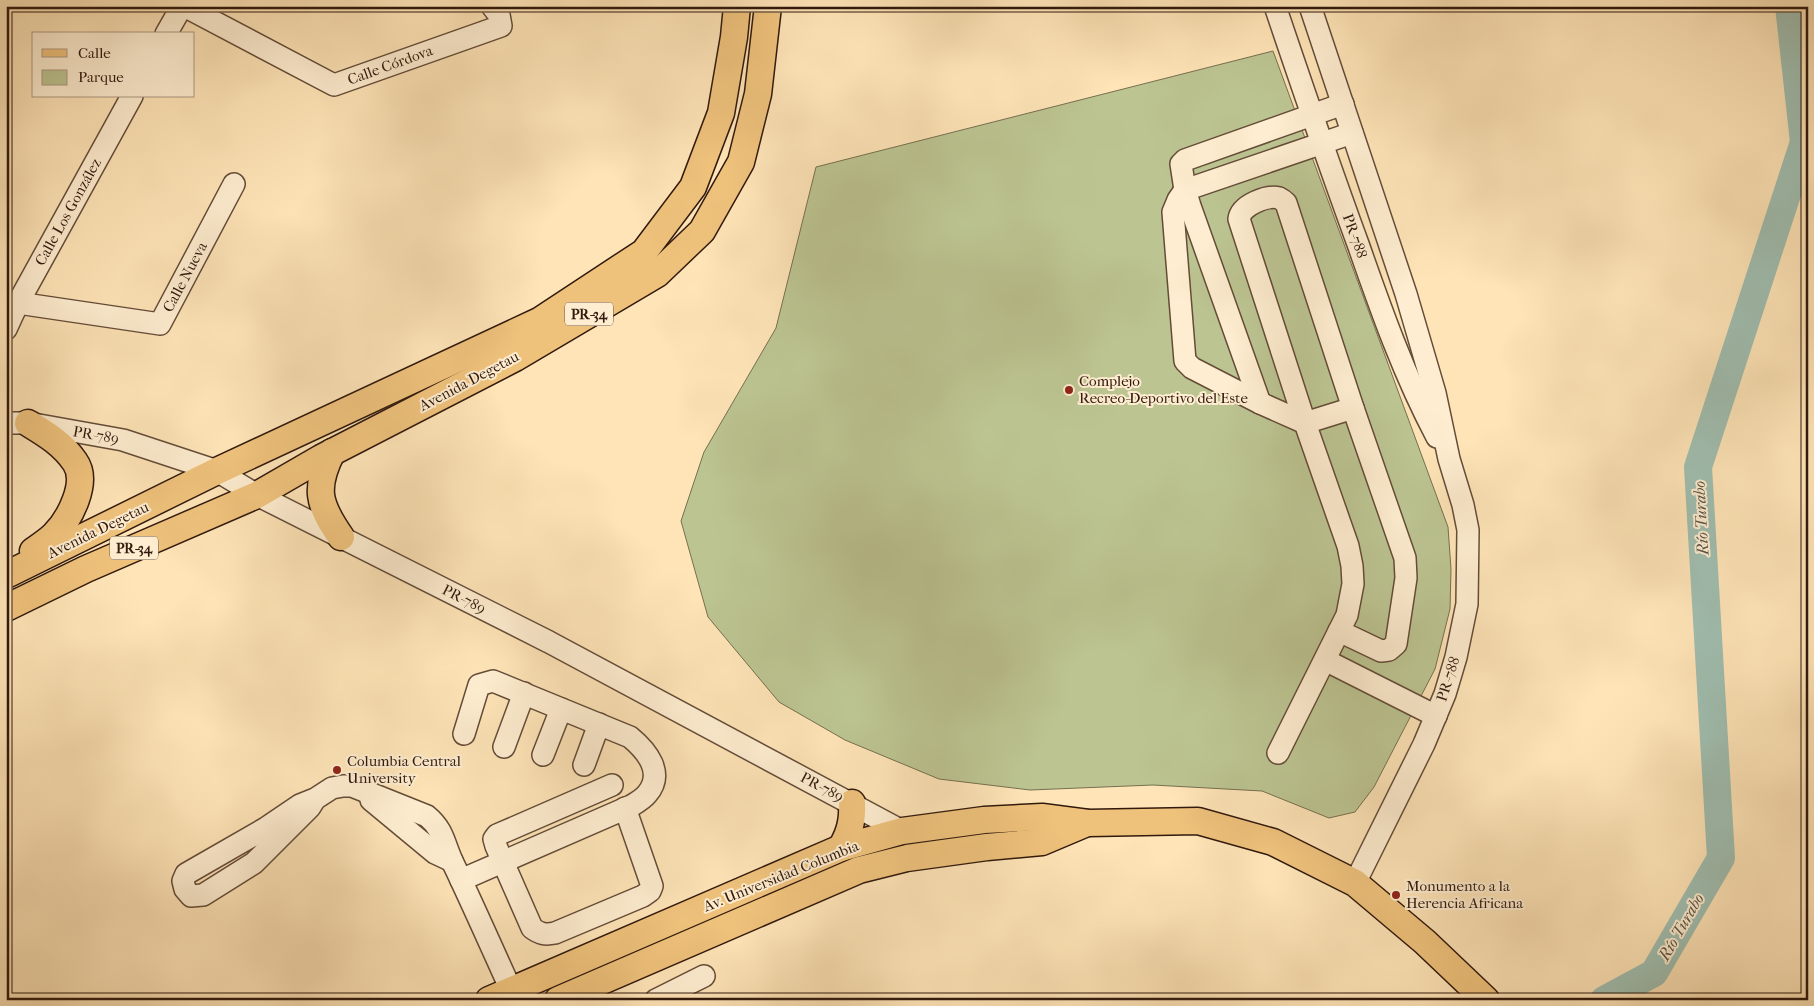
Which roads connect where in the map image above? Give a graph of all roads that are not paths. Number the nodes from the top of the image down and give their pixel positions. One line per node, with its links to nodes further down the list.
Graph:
1 (183, 6): 2 (street, Calle Córdova); 7 (street)
2 (492, 6)
3 (737, 6): 23 (main road, Avenida Degetau / PR-34)
4 (768, 6): 21 (main road, Avenida Degetau / PR-34)
5 (1275, 6): 10 (street, PR-788 / PR-788)
6 (1310, 6): 9 (street, PR-788 / PR-788)
7 (167, 32)
8 (131, 98): 15 (street, Calle Los González)
9 (1342, 104): 10 (street); 11 (street, PR-788 / PR-788)
10 (1312, 114): 12 (street, PR-788 / PR-788); 14 (street)
11 (1352, 133): 12 (street); 22 (street, PR-788 / PR-788)
12 (1322, 143): 14 (street); 22 (street, PR-788 / PR-788)
13 (234, 184): 15 (street, Calle Nueva)
14 (1185, 190): 17 (street); 17 (street)
15 (18, 303): 16 (street, Calle Los González)
16 (6, 329)
17 (1260, 403): 20 (street)
18 (1353, 408): 20 (street); 20 (street); 28 (street)
19 (17, 423): 23 (street, PR-789 / PR-789); 26 (main road)
20 (1305, 423): 28 (street)
21 (332, 452): 24 (main road, Avenida Degetau / PR-34); 25 (main road)
22 (1449, 460): 32 (street, PR-788 / PR-788)
23 (217, 471): 24 (street, PR-789 / PR-789); 26 (main road, Avenida Degetau / PR-34)
24 (257, 495): 25 (street, PR-789 / PR-789); 27 (main road, Avenida Degetau / PR-34)
25 (341, 537): 41 (street, PR-789 / PR-789)
26 (6, 573)
27 (6, 608)
28 (1339, 631): 29 (street)
29 (1325, 660): 32 (street); 36 (street)
30 (524, 693): 31 (street); 34 (street); 35 (street)
31 (562, 709): 33 (street); 37 (street)
32 (1436, 716): 49 (street, PR-788 / PR-788)
33 (599, 724): 38 (street); 42 (street)
34 (464, 734)
35 (504, 747)
36 (1278, 753)
37 (543, 755)
38 (584, 765)
39 (612, 785): 47 (street)
40 (315, 799): 40 (street); 48 (street)
41 (852, 803): 44 (street, PR-789 / PR-789); 46 (main road)
42 (625, 808): 47 (street); 47 (street)
43 (1088, 823): 44 (main road, Av. Universidad Columbia); 45 (main road, Av. Universidad Columbia); 49 (main road, Av. Universidad Columbia)
44 (902, 831): 45 (main road); 46 (main road, Av. Universidad Columbia); 50 (main road)
45 (1009, 846): 50 (main road, Av. Universidad Columbia)
46 (841, 848): 52 (main road, Av. Universidad Columbia)
47 (502, 862): 48 (street)
48 (461, 880): 52 (street)
49 (1355, 883): 55 (main road, Av. Universidad Columbia)
50 (719, 930): 53 (main road, Av. Universidad Columbia)
51 (704, 976): 54 (street)
52 (507, 997)
53 (558, 1000)
54 (656, 1000)
55 (1486, 1000)

